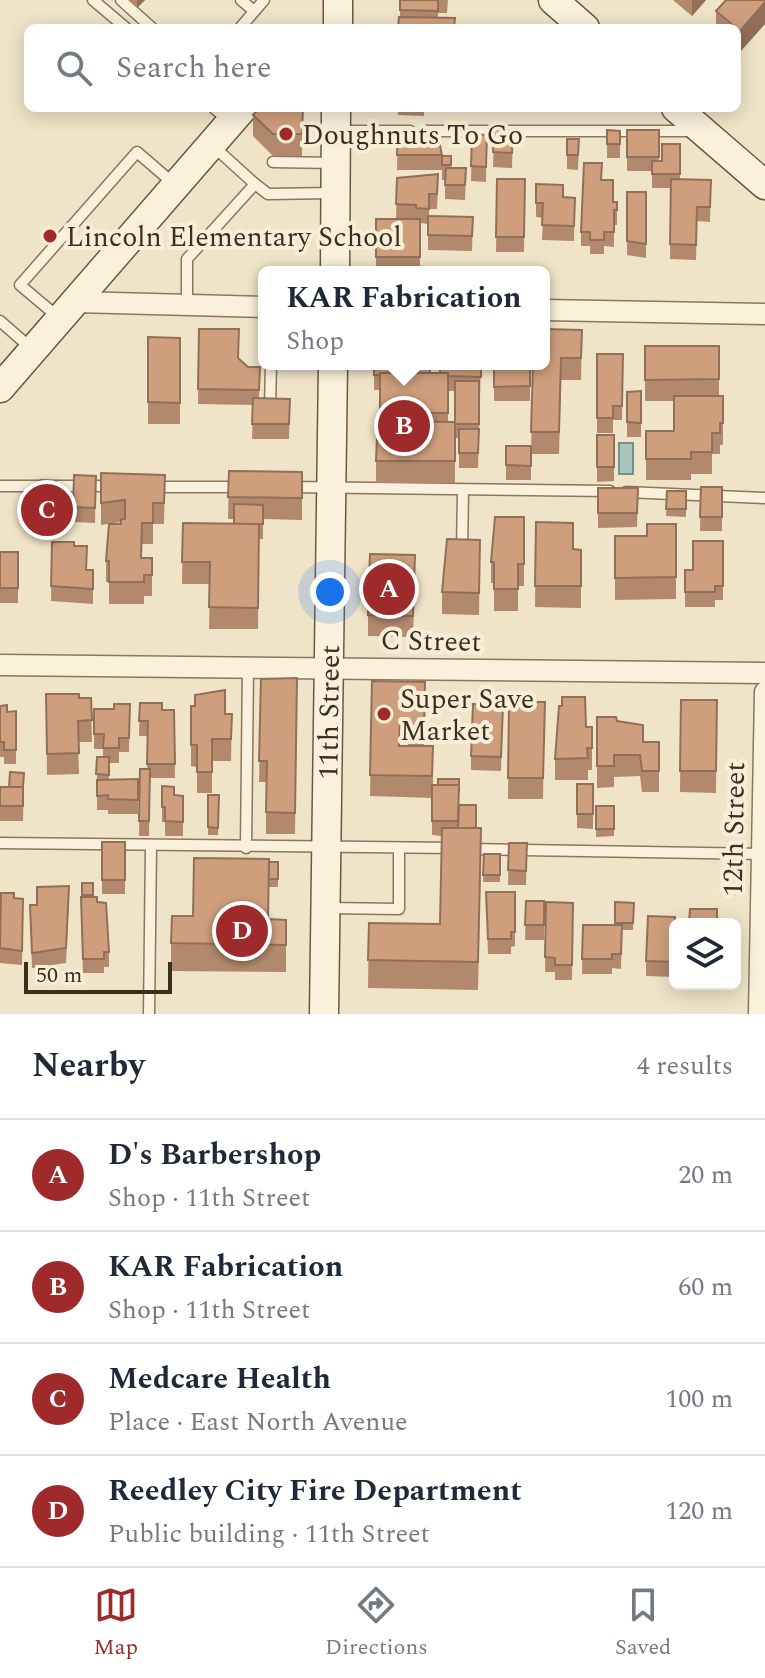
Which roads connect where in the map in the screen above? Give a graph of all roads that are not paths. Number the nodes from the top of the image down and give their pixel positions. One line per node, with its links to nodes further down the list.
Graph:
1 (93, 0): 7 (lane)
2 (121, 0): 8 (lane)
3 (241, 0): 6 (lane)
4 (264, 0): 6 (lane)
5 (553, 0): 10 (main road)
6 (254, 11): 9 (lane)
7 (121, 24)
8 (148, 24)
9 (243, 24)
10 (580, 24)
11 (681, 112): 14 (main road)
12 (229, 113): 15 (main road)
13 (336, 119): 14 (lane); 17 (main road)
14 (702, 131): 20 (main road)
15 (211, 144): 18 (lane); 19 (main road)
16 (273, 162): 17 (lane)
17 (335, 163): 21 (main road)
18 (255, 184): 21 (lane); 23 (lane)
19 (175, 185): 25 (main road); 25 (lane)
20 (765, 185)
21 (335, 193): 22 (main road)
22 (335, 266)
23 (187, 306): 24 (street); 25 (street)
24 (258, 307)
25 (68, 310): 29 (main road)
26 (550, 310): 27 (street)
27 (765, 314)
28 (0, 321): 29 (lane)
29 (33, 350): 32 (main road)
30 (271, 370): 33 (lane)
31 (333, 370): 35 (main road, 11th Street)
32 (0, 388)
33 (270, 408)
34 (0, 486): 36 (lane)
35 (330, 486): 39 (lane); 40 (lane); 45 (main road, 11th Street)
36 (129, 487)
37 (145, 487): 38 (lane)
38 (259, 487)
39 (274, 487)
40 (463, 490): 41 (lane); 42 (lane)
41 (765, 498)
42 (462, 554)
43 (0, 665): 44 (street, C Street)
44 (248, 666): 45 (street, C Street); 50 (lane)
45 (327, 667): 46 (street, C Street); 51 (main road, 11th Street)
46 (765, 673)
47 (765, 692): 53 (street, 12th Street)
48 (0, 843): 49 (lane)
49 (151, 846): 50 (lane); 55 (lane)
50 (246, 848): 51 (lane)
51 (327, 849): 52 (lane); 54 (main road, 11th Street)
52 (399, 849): 53 (lane); 54 (lane)
53 (762, 854): 57 (street, 12th Street)
54 (326, 908): 56 (main road, 11th Street)
55 (149, 1014)
56 (324, 1014)
57 (759, 1014)

